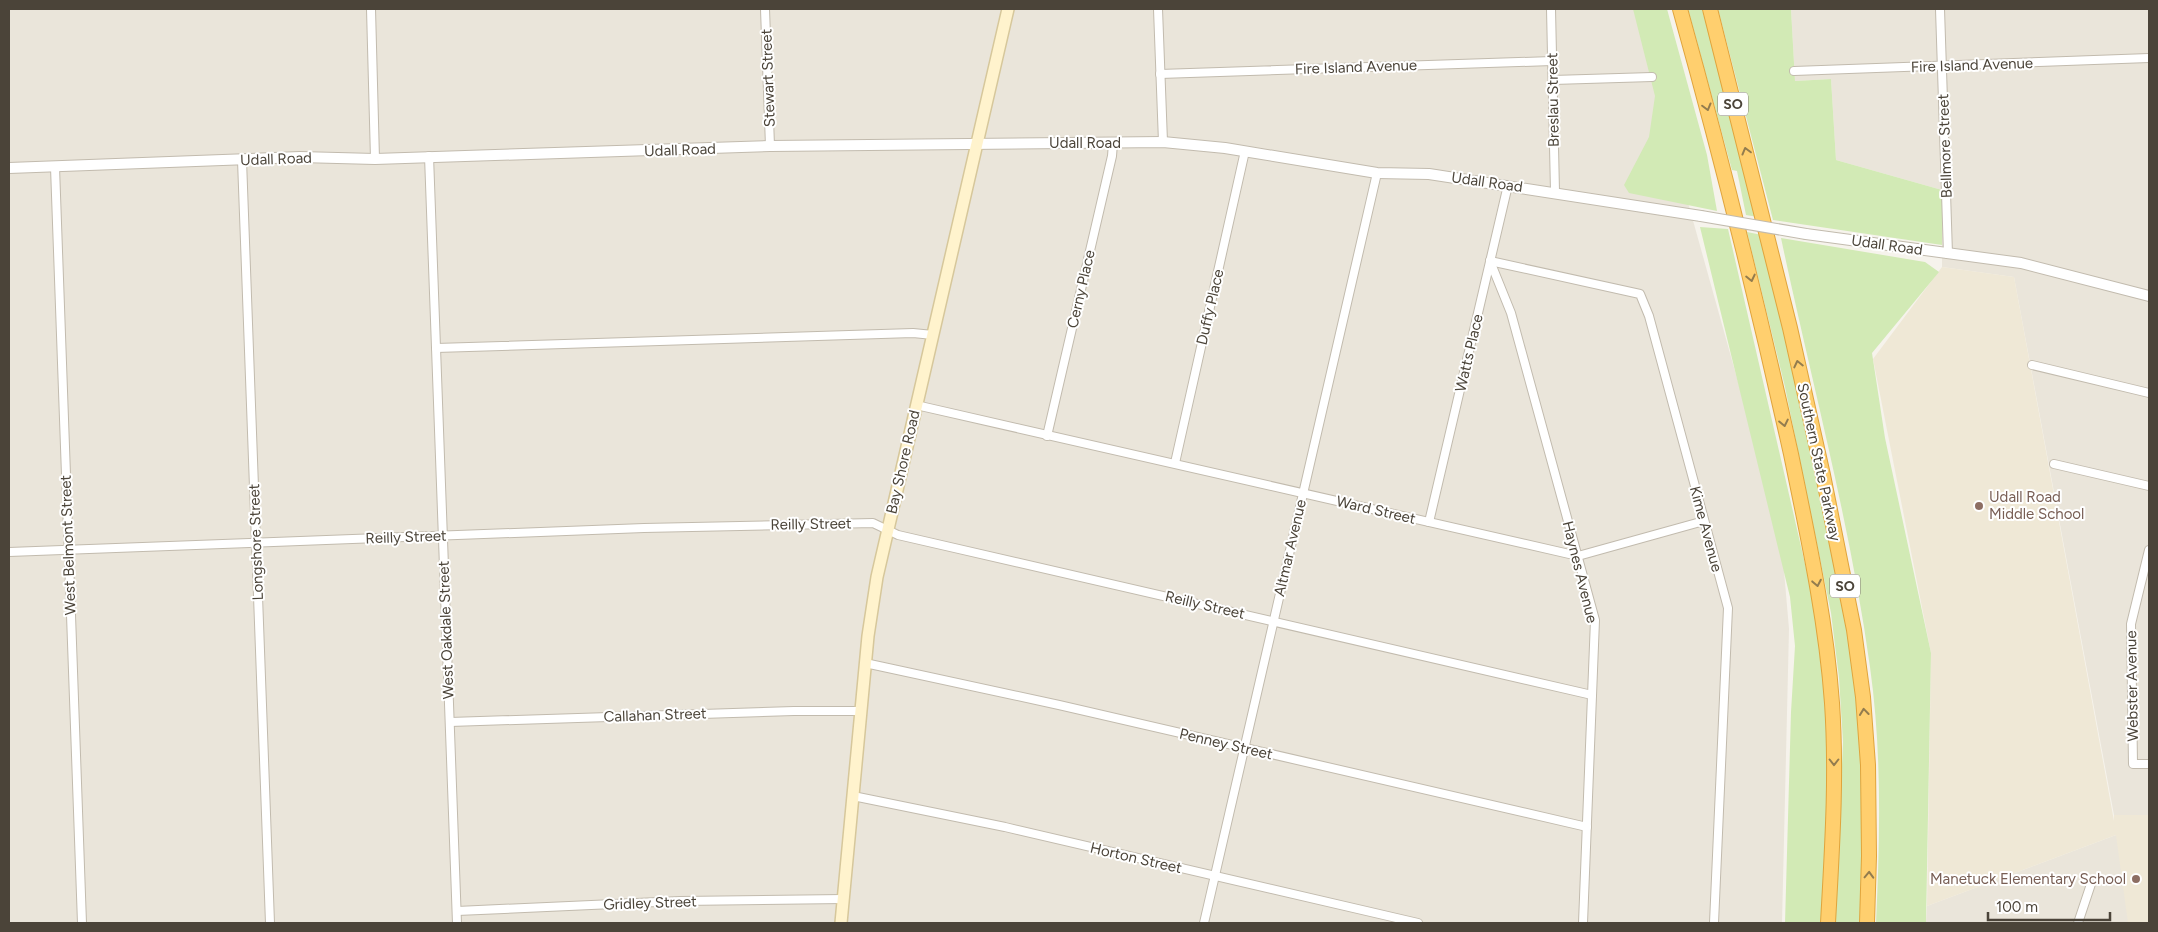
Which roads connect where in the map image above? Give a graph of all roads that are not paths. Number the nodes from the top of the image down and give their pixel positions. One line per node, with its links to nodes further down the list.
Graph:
1 (371, 9): 24 (street)
2 (765, 9): 21 (street, Stewart Street)
3 (1008, 9): 20 (main road, Bay Shore Road)
4 (1158, 9): 15 (street)
5 (1551, 9): 12 (street, Breslau Street)
6 (1672, 9): 11 (highway)
7 (1680, 9): 11 (highway, Southern State Parkway / SO)
8 (1710, 9): 75 (highway, Southern State Parkway / SO, one-way to 8)
9 (1940, 9): 13 (street, Bellmore Street)
10 (2149, 58): 13 (street, Fire Island Avenue)
11 (1694, 60): 74 (highway, Southern State Parkway / SO, one-way to 74)
12 (1552, 61): 15 (street, Fire Island Avenue); 17 (street, Breslau Street)
13 (1942, 66): 14 (street, Fire Island Avenue); 31 (street, Bellmore Street)
14 (1794, 71)
15 (1160, 74): 18 (street)
16 (1652, 77): 17 (street)
17 (1553, 80): 30 (street, Breslau Street)
18 (1163, 142): 19 (street, Udall Road); 22 (street, Udall Road)
19 (1113, 143): 20 (street, Udall Road); 39 (street, Cerny Place)
20 (976, 144): 21 (street, Udall Road); 34 (main road, Bay Shore Road)
21 (770, 146): 23 (street, Udall Road)
22 (1245, 151): 28 (street, Udall Road); 40 (street, Duffy Place)
23 (429, 156): 24 (street, Udall Road); 35 (street, West Oakdale Street)
24 (375, 159): 25 (street, Udall Road)
25 (242, 160): 26 (street, Udall Road); 48 (street, Longshore Street)
26 (55, 167): 27 (street, Udall Road); 49 (street, West Belmont Street)
27 (9, 168)
28 (1378, 173): 29 (street, Udall Road); 43 (street, Altmar Avenue)
29 (1508, 185): 30 (street, Udall Road); 32 (street, Watts Place)
30 (1555, 192): 31 (street, Udall Road, bridge)
31 (1948, 254): 33 (street, Udall Road)
32 (1490, 261): 44 (street, Kime Avenue); 45 (street, Watts Place); 52 (street, Haynes Avenue)
33 (2149, 296)
34 (933, 334): 35 (street); 38 (main road, Bay Shore Road)
35 (436, 348): 47 (street, West Oakdale Street)
36 (2032, 364): 37 (street)
37 (2149, 393)
38 (916, 406): 39 (street, Ward Street); 46 (main road, Bay Shore Road)
39 (1047, 436): 40 (street, Ward Street)
40 (1175, 463): 43 (street, Ward Street)
41 (2054, 464): 42 (street)
42 (2149, 486)
43 (1303, 492): 45 (street, Ward Street); 53 (street, Altmar Avenue)
44 (1704, 521): 52 (street, Ward Street); 73 (street, Kime Avenue)
45 (1429, 522): 52 (street, Ward Street)
46 (888, 529): 47 (street, Reilly Street); 53 (street, Reilly Street); 54 (main road, Bay Shore Road)
47 (442, 536): 48 (street, Reilly Street); 57 (street, West Oakdale Street)
48 (256, 543): 49 (street, Reilly Street); 67 (street, Longshore Street)
49 (68, 549): 51 (street, Reilly Street); 66 (street, West Belmont Street)
50 (2149, 550): 59 (street, Webster Avenue)
51 (9, 552)
52 (1578, 556): 55 (street, Haynes Avenue)
53 (1272, 621): 55 (street, Reilly Street); 58 (street, Altmar Avenue)
54 (866, 663): 56 (main road, Bay Shore Road); 58 (street, Penney Street)
55 (1592, 695): 61 (street, Haynes Avenue)
56 (861, 711): 57 (street, Callahan Street); 60 (main road, Bay Shore Road)
57 (450, 722): 65 (street, West Oakdale Street)
58 (1244, 748): 61 (street, Penney Street); 62 (street, Altmar Avenue)
59 (2149, 764)
60 (853, 796): 62 (street, Horton Street); 64 (main road, Bay Shore Road)
61 (1587, 827): 72 (street, Haynes Avenue)
62 (1215, 876): 70 (street, Altmar Avenue); 71 (street, Horton Street)
63 (2091, 884): 76 (street)
64 (844, 899): 65 (street, Gridley Street); 69 (main road, Bay Shore Road)
65 (457, 911): 68 (street, West Oakdale Street)
66 (82, 923)
67 (270, 923)
68 (457, 923)
69 (841, 923)
70 (1204, 923)
71 (1418, 923)
72 (1583, 923)
73 (1714, 923)
74 (1828, 923)
75 (1867, 923)
76 (2078, 923)

